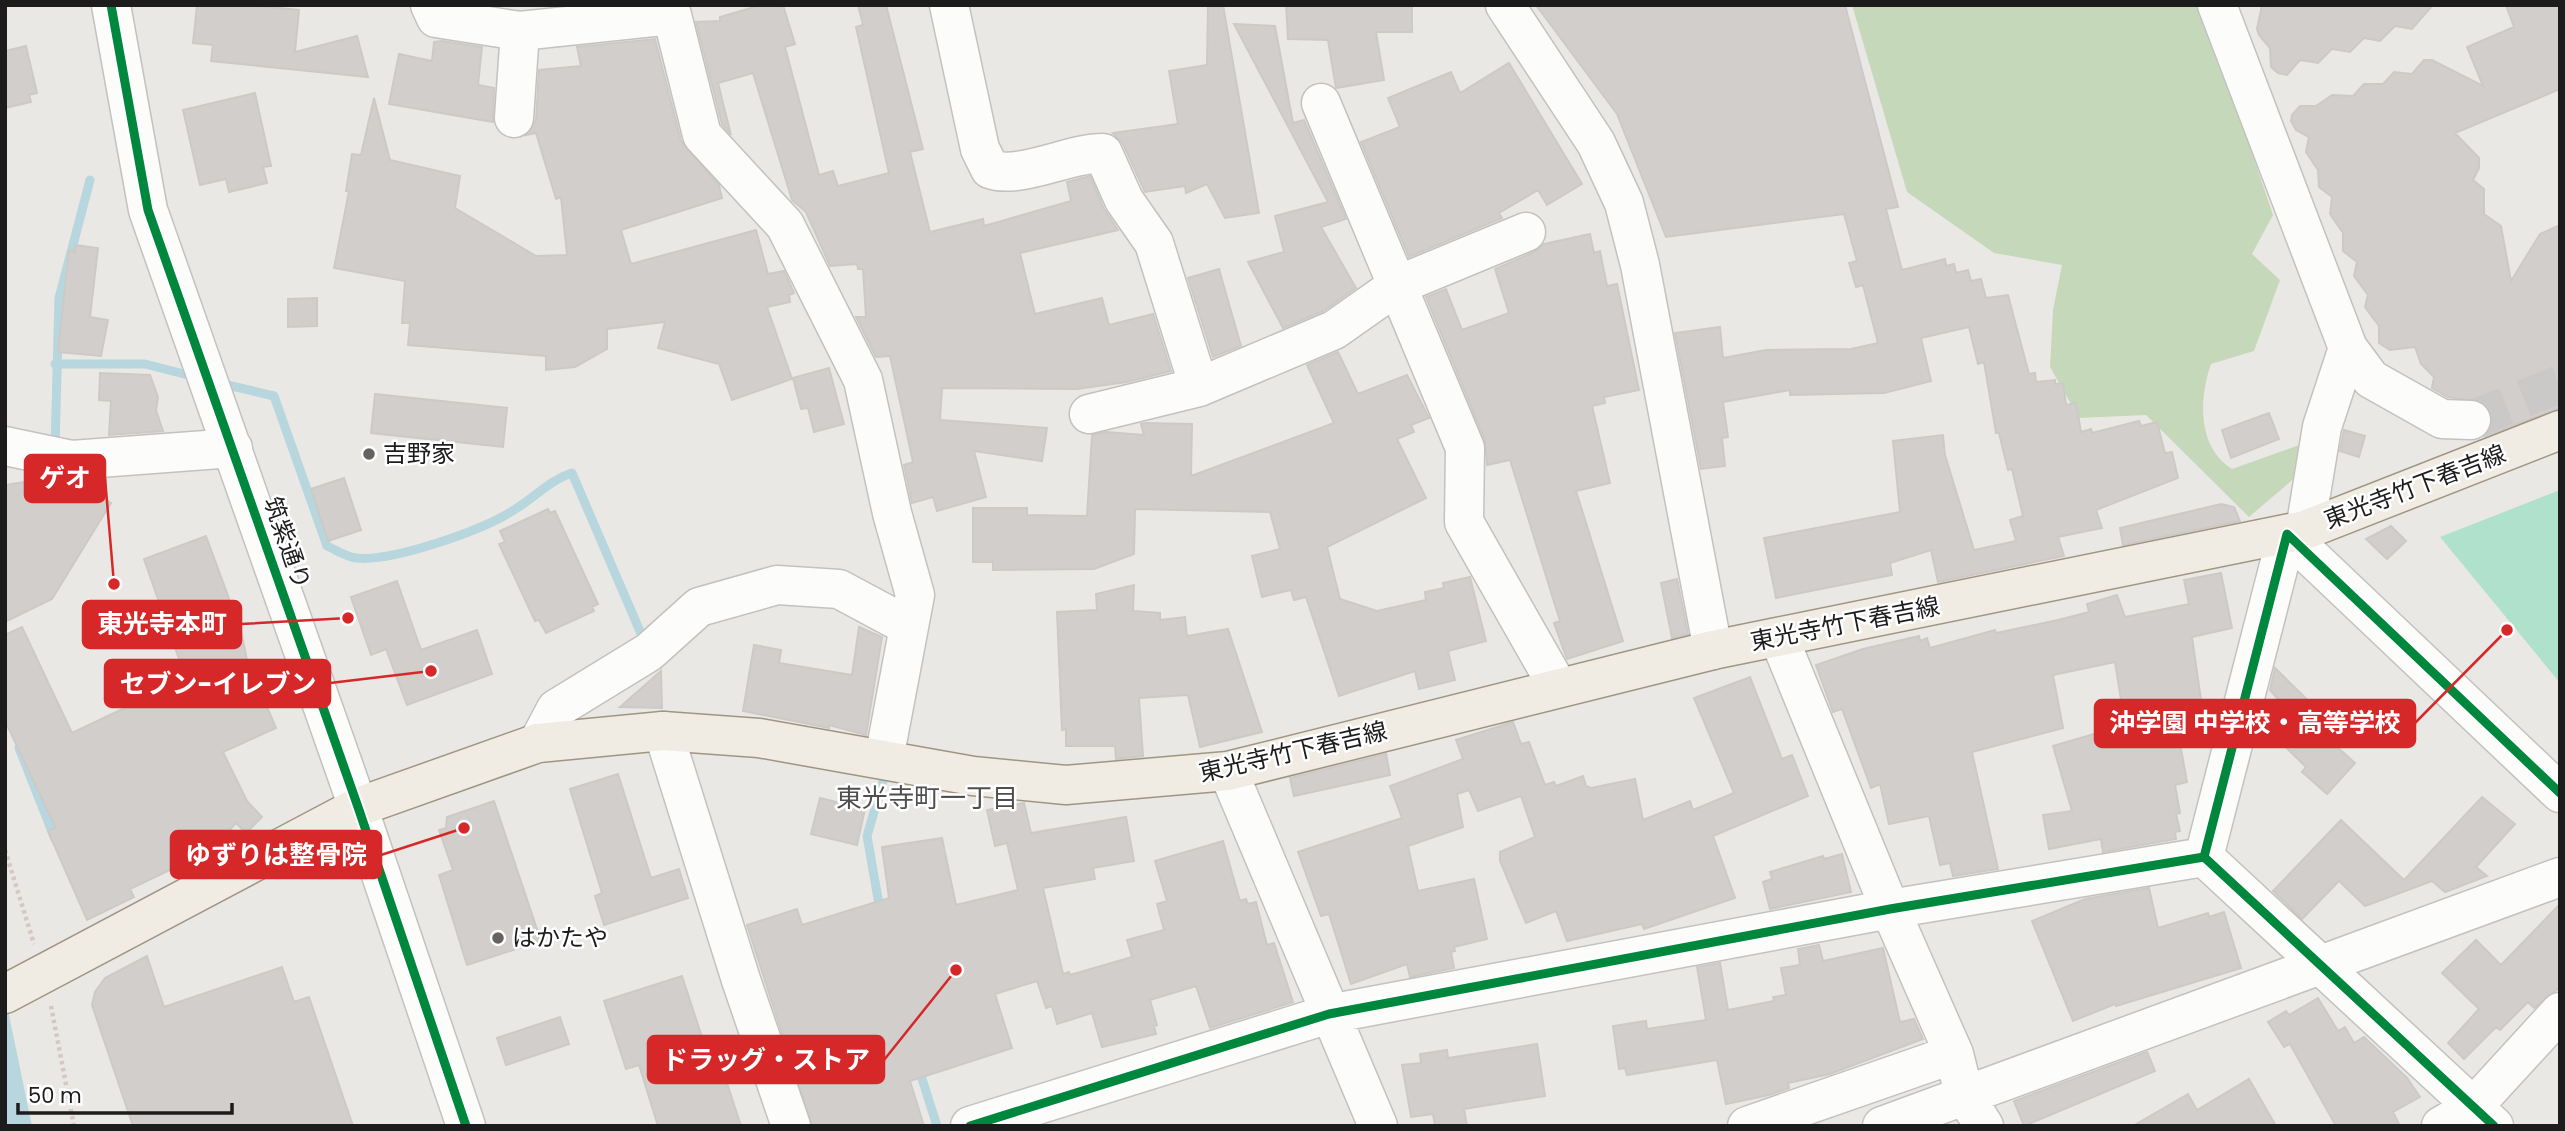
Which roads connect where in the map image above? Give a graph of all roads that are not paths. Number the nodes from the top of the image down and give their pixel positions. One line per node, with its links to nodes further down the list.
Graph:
1 (111, 5): 20 (street, 筑紫通り)
2 (430, 5): 7 (street)
3 (950, 5): 14 (street)
4 (1505, 5): 24 (street)
5 (2217, 5): 12 (street)
6 (684, 10): 7 (street); 22 (street)
7 (520, 31): 9 (street)
8 (1321, 103): 11 (street)
9 (514, 118)
10 (1525, 232): 11 (street)
11 (1398, 285): 14 (street); 25 (street)
12 (2348, 348): 13 (street); 17 (street)
13 (2371, 379): 16 (street); 17 (street)
14 (1199, 387): 15 (street)
15 (1089, 414)
16 (2471, 420)
17 (2322, 426): 21 (street)
18 (2560, 430): 21 (main road, 東光寺竹下春吉線)
19 (5, 446): 20 (street)
20 (233, 448): 31 (street, 筑紫通り)
21 (2296, 532): 23 (main road, 東光寺竹下春吉線); 30 (street); 32 (street)
22 (908, 626): 27 (street); 28 (street)
23 (1779, 638): 24 (main road, 東光寺竹下春吉線); 34 (street)
24 (1713, 650): 25 (main road, 東光寺竹下春吉線)
25 (1559, 687): 29 (main road, 東光寺竹下春吉線)
26 (663, 732): 27 (main road, 東光寺竹下春吉線); 28 (main road, 東光寺竹下春吉線); 43 (street)
27 (538, 743): 31 (main road, 東光寺竹下春吉線)
28 (884, 759): 29 (main road, 東光寺竹下春吉線)
29 (1228, 772): 38 (street)
30 (2560, 793)
31 (358, 807): 36 (main road, 東光寺竹下春吉線); 42 (street, 筑紫通り)
32 (2204, 857): 34 (street); 35 (street)
33 (2560, 877): 35 (street)
34 (1890, 909): 38 (street); 39 (street)
35 (2320, 964): 40 (street); 41 (street)
36 (5, 994)
37 (2560, 1012): 41 (street)
38 (1329, 1014): 44 (street); 45 (street)
39 (1954, 1054): 40 (street); 46 (street)
40 (1964, 1094): 47 (street); 48 (street)
41 (2484, 1116): 49 (street)
42 (466, 1126)
43 (791, 1126)
44 (970, 1126)
45 (1378, 1126)
46 (1747, 1126)
47 (1882, 1126)
48 (1984, 1126)
49 (2441, 1126)

